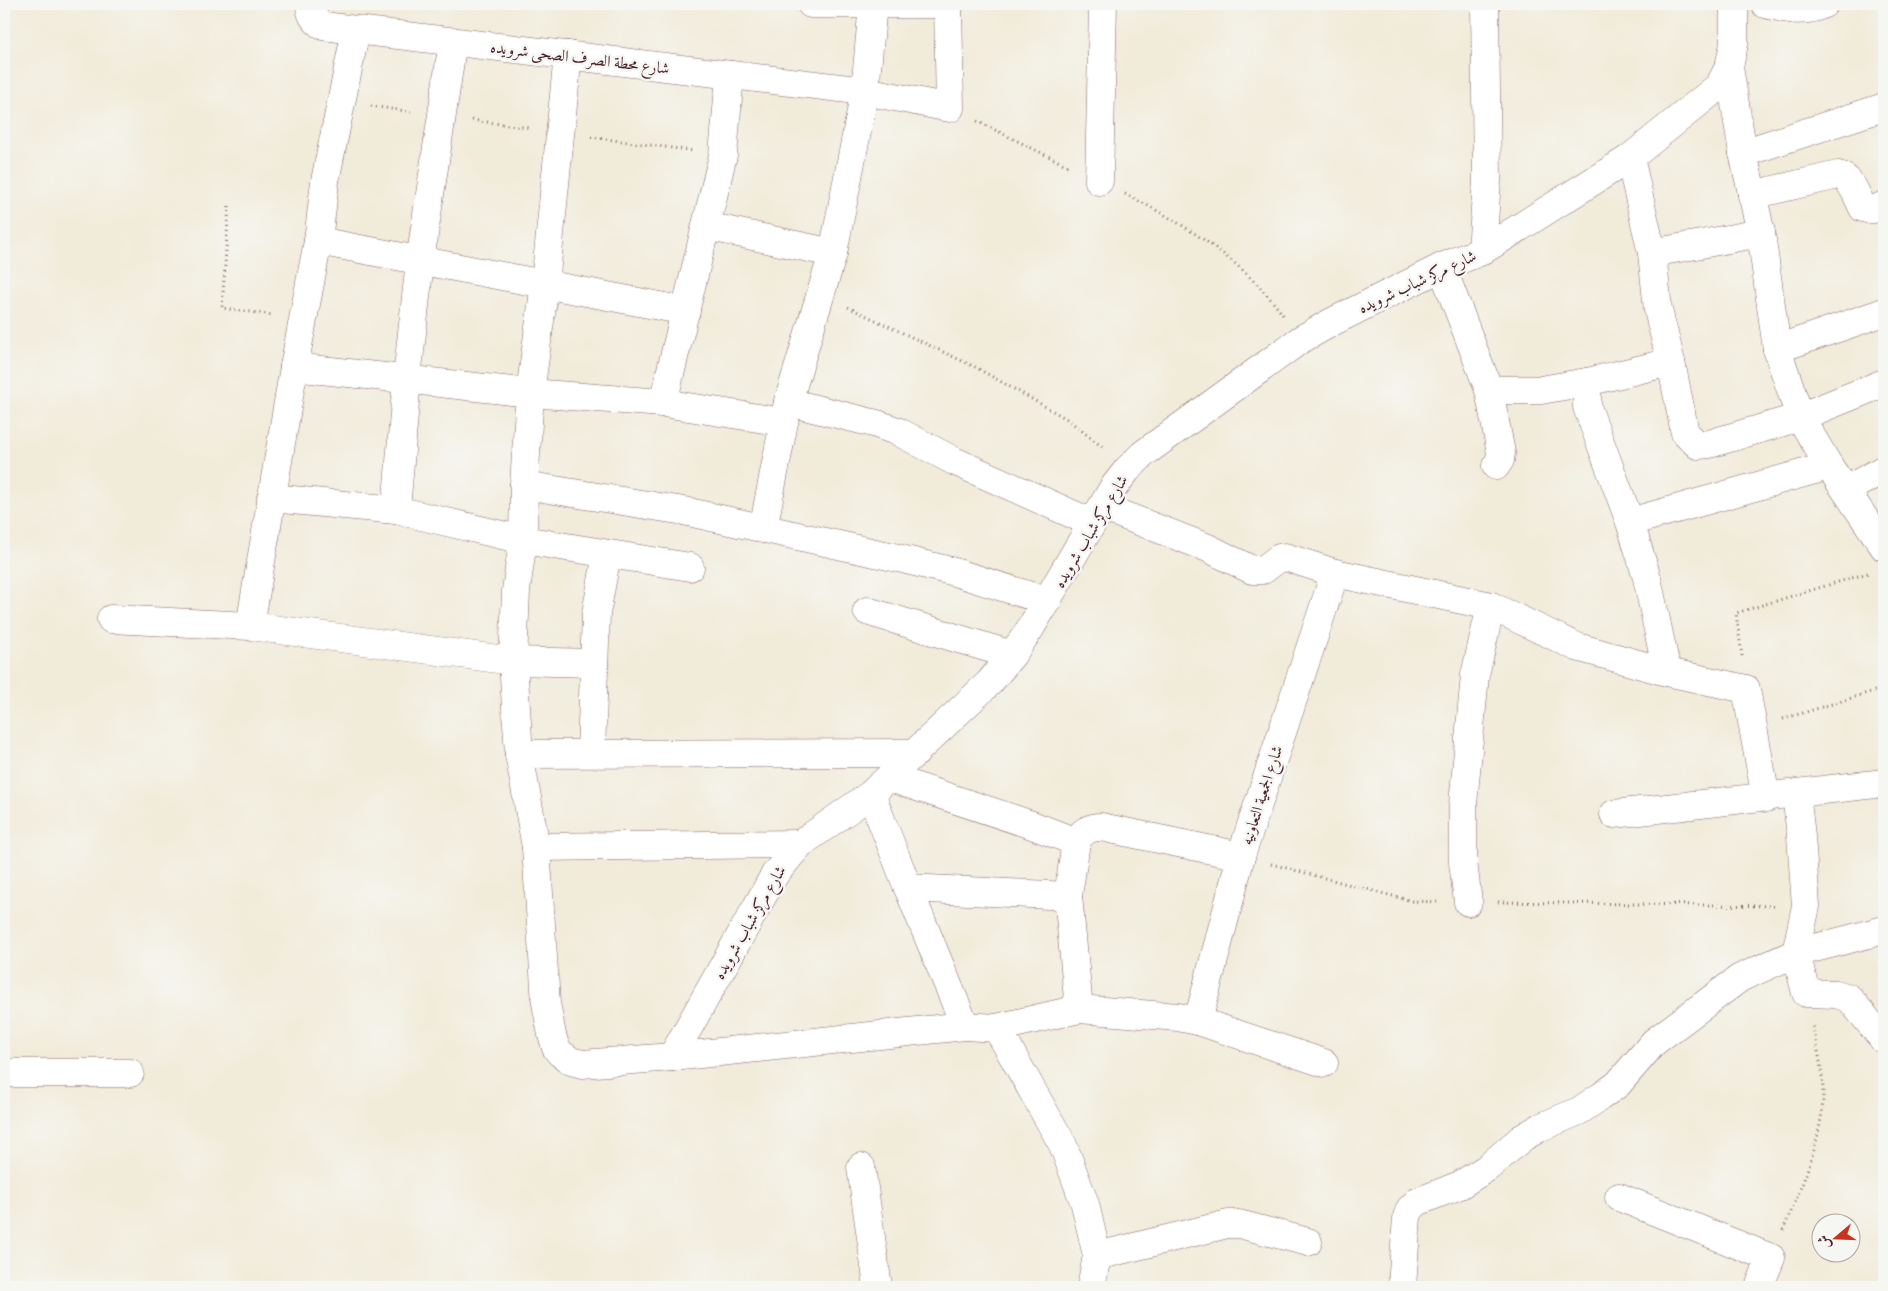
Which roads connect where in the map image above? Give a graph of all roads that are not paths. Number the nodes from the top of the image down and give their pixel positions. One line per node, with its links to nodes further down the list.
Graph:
1 (310, 4): 10 (street, شارع محطة الصرف الصحى شرويده)
2 (811, 4): 3 (street)
3 (873, 4): 4 (street); 15 (street)
4 (948, 4): 15 (street, شارع محطة الصرف الصحى شرويده)
5 (1103, 4): 19 (street)
6 (1485, 4): 25 (street)
7 (1734, 4): 13 (street)
8 (1765, 4): 9 (street)
9 (1824, 4)
10 (356, 30): 11 (street, شارع محطة الصرف الصحى شرويده); 24 (street)
11 (453, 41): 12 (street, شارع محطة الصرف الصحى شرويده); 28 (street)
12 (568, 55): 14 (street, شارع محطة الصرف الصحى شرويده); 30 (street)
13 (1729, 68): 17 (street); 18 (street, شارع مركز شباب شرويده)
14 (730, 75): 15 (street, شارع محطة الصرف الصحى شرويده); 22 (street)
15 (865, 91): 26 (street)
16 (1884, 107): 17 (street)
17 (1743, 153): 20 (street)
18 (1630, 158): 25 (street, شارع مركز شباب شرويده); 27 (street)
19 (1099, 181)
20 (1752, 195): 21 (street); 23 (street)
21 (1884, 206)
22 (706, 226): 26 (street); 31 (street)
23 (1761, 233): 27 (street); 33 (street)
24 (318, 241): 28 (street); 35 (street)
25 (1482, 251): 29 (street, شارع مركز شباب شرويده)
26 (833, 253): 42 (street)
27 (1652, 253): 34 (street)
28 (420, 261): 30 (street); 36 (street)
29 (1442, 267): 39 (street); 51 (street, شارع مركز شباب شرويده)
30 (545, 284): 31 (street); 40 (street)
31 (686, 311): 41 (street)
32 (1884, 312): 33 (street)
33 (1777, 349): 43 (street)
34 (1671, 362): 37 (street); 43 (street)
35 (294, 367): 36 (street); 49 (street)
36 (407, 378): 40 (street); 50 (street)
37 (1587, 382): 39 (street); 52 (street)
38 (1884, 383): 43 (street)
39 (1489, 390): 44 (street)
40 (530, 392): 41 (street); 47 (street)
41 (663, 403): 42 (street)
42 (785, 412): 51 (street); 53 (street)
43 (1800, 417): 45 (street)
44 (1496, 466)
45 (1829, 466): 48 (street); 52 (street)
46 (1884, 469): 48 (street)
47 (524, 485): 53 (street); 54 (street)
48 (1846, 490): 56 (street)
49 (271, 498): 50 (street); 63 (street)
50 (396, 510): 54 (street)
51 (1097, 515): 58 (street); 59 (street, شارع مركز شباب شرويده)
52 (1630, 522): 67 (street)
53 (763, 529): 59 (street)
54 (523, 540): 55 (street); 65 (street)
55 (607, 554): 57 (street); 66 (street)
56 (1880, 559)
57 (690, 567)
58 (1335, 573): 60 (street); 79 (street, شارع الجمعية التعاونيه)
59 (1047, 601): 64 (street, شارع مركز شباب شرويده)
60 (1490, 606): 67 (street); 82 (street)
61 (867, 610): 64 (street)
62 (110, 619): 63 (street)
63 (250, 626): 65 (street)
64 (1012, 655): 69 (street, شارع مركز شباب شرويده)
65 (513, 660): 66 (street); 70 (street)
66 (594, 663): 68 (street)
67 (1667, 672): 74 (street)
68 (591, 752): 69 (street); 70 (street)
69 (916, 753): 72 (street, شارع مركز شباب شرويده)
70 (519, 754): 78 (street)
71 (1884, 783): 73 (street)
72 (881, 786): 76 (street); 77 (street, شارع مركز شباب شرويده); 80 (street)
73 (1796, 794): 74 (street); 84 (street)
74 (1766, 798): 75 (street)
75 (1614, 814)
76 (1076, 842): 79 (street); 81 (street)
77 (800, 844): 78 (street); 90 (street, شارع مركز شباب شرويده)
78 (536, 847): 90 (street)
79 (1241, 856): 86 (street, شارع الجمعية التعاونيه)
80 (908, 888): 81 (street); 87 (street)
81 (1068, 896): 85 (street)
82 (1468, 902)
83 (1884, 930): 84 (street)
84 (1796, 953): 89 (street); 100 (street)
85 (1079, 1009): 86 (street); 88 (street)
86 (1198, 1021): 91 (street)
87 (965, 1026): 88 (street); 90 (street)
88 (997, 1028): 97 (street)
89 (1884, 1040)
90 (672, 1058)
91 (1324, 1063)
92 (4, 1073): 93 (street)
93 (130, 1074)
94 (861, 1167): 98 (street)
95 (1619, 1197): 101 (street)
96 (1308, 1242): 97 (street)
97 (1097, 1256): 99 (street)
98 (878, 1287)
99 (1091, 1287)
100 (1402, 1287)
101 (1759, 1287)

